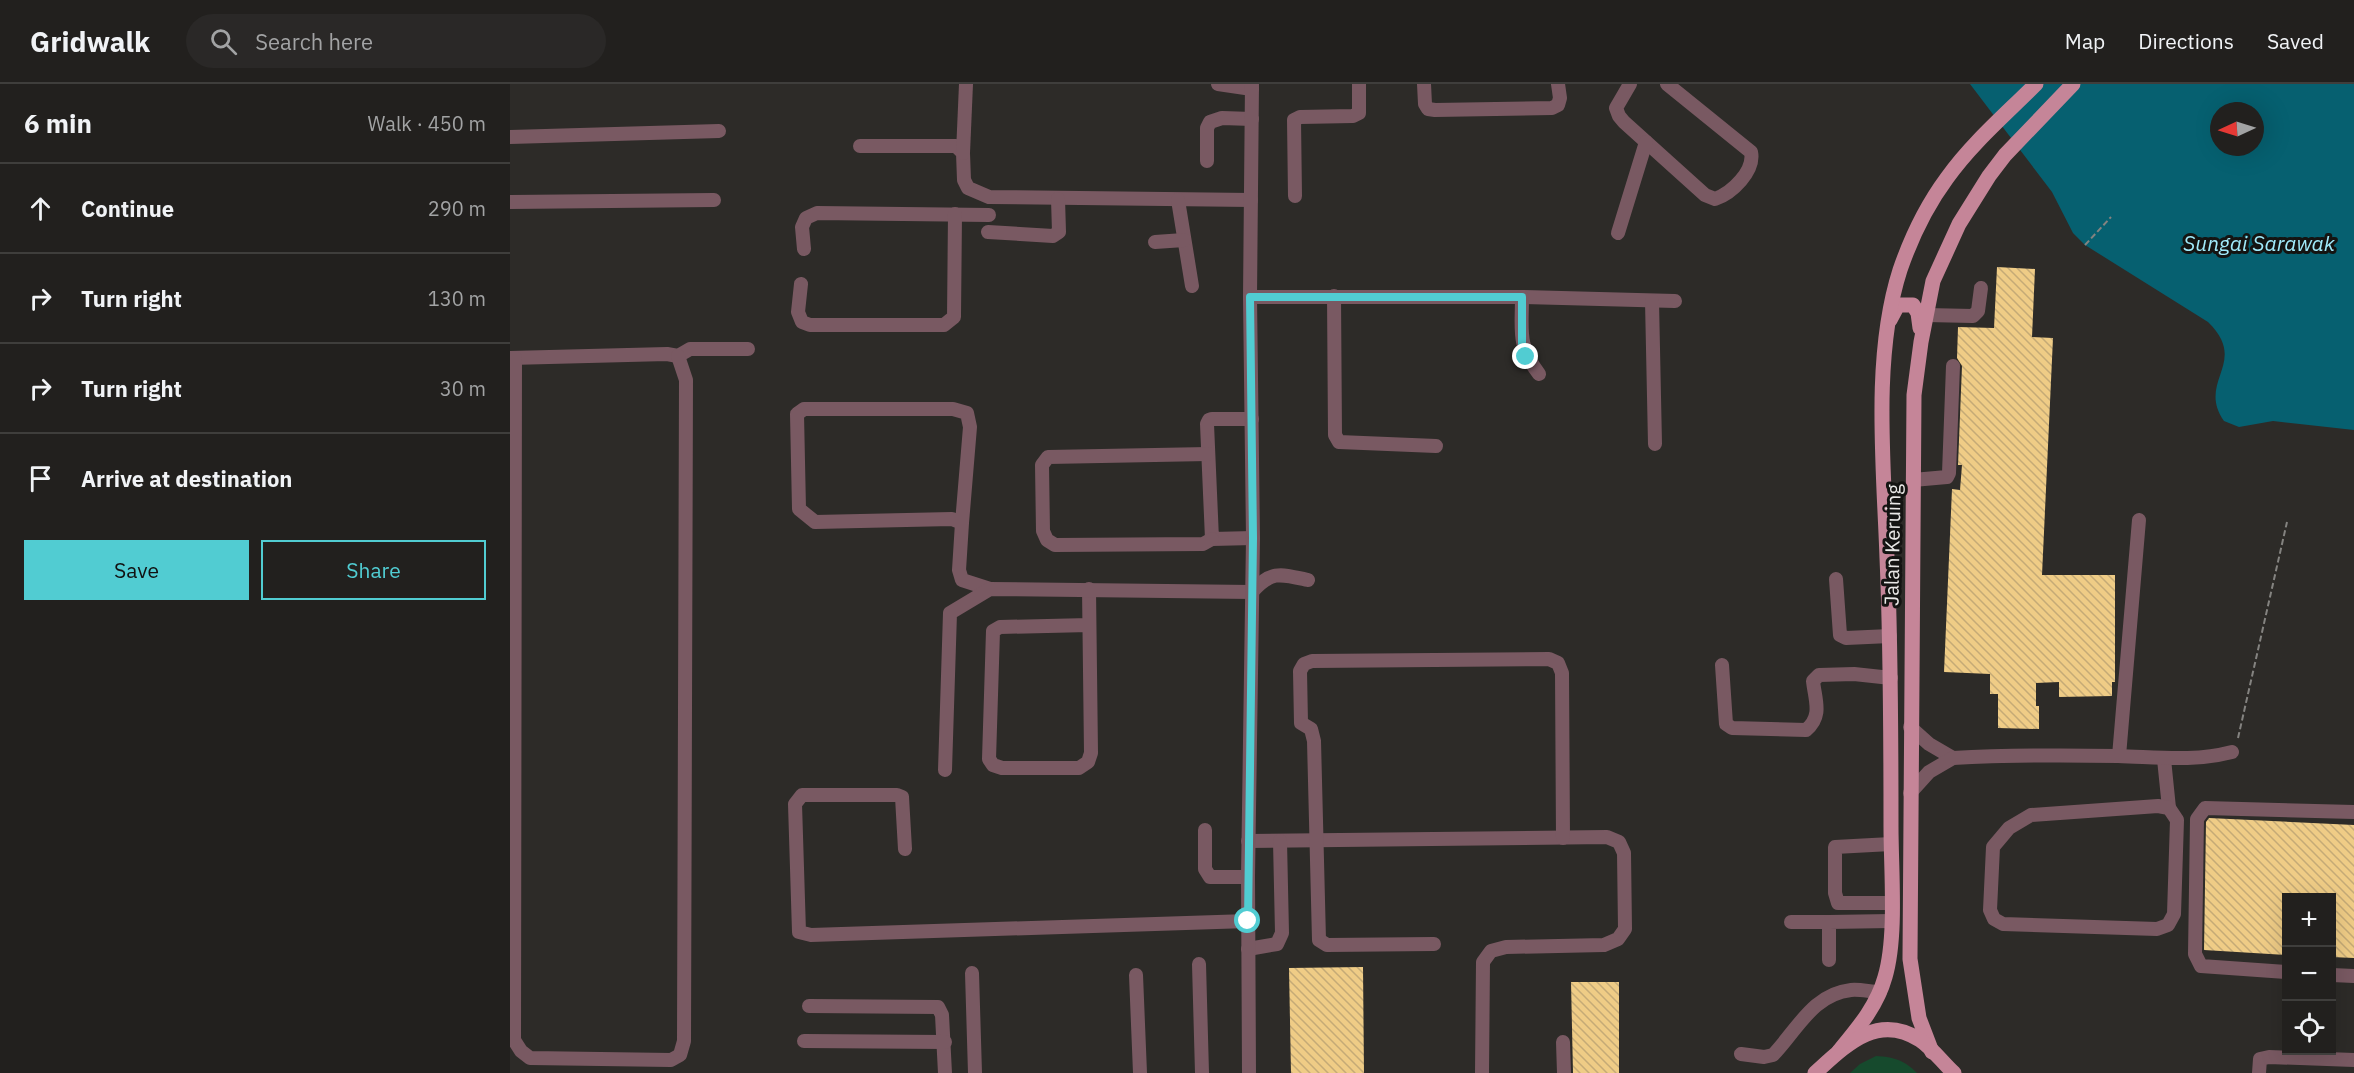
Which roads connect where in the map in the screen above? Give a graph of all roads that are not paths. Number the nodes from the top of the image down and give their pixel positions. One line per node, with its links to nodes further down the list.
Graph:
1 (966, 84): 16 (street)
2 (1218, 84): 9 (street)
3 (1359, 84): 18 (street)
4 (1424, 84): 5 (street)
5 (1558, 84)
6 (1667, 84): 14 (street)
7 (2036, 84): 40 (main road, Jalan Keruing)
8 (2073, 84): 39 (main road, Jalan Keruing)
9 (1252, 87): 11 (street)
10 (1623, 87): 14 (street)
11 (1252, 118): 17 (street); 23 (street)
12 (719, 131): 13 (street)
13 (510, 137)
14 (1646, 142): 27 (street)
15 (860, 146): 16 (street)
16 (963, 153): 19 (street)
17 (1207, 161)
18 (1295, 196)
19 (989, 197): 20 (street); 26 (street)
20 (1058, 199): 22 (street); 26 (street)
21 (714, 200): 24 (street)
22 (1178, 200): 23 (street); 28 (street)
23 (1251, 200): 35 (street)
24 (510, 202)
25 (955, 214): 26 (street); 30 (street); 31 (street)
26 (989, 214)
27 (1618, 233)
28 (1184, 240): 29 (street); 32 (street)
29 (1155, 242)
30 (804, 249)
31 (801, 284)
32 (1192, 286)
33 (1981, 288): 39 (street)
34 (1334, 296): 35 (street); 36 (street); 49 (street)
35 (1250, 297): 47 (street)
36 (1522, 297): 37 (street); 46 (street)
37 (1652, 301): 38 (street); 48 (street)
38 (1675, 301)
39 (1926, 315): 41 (main road, Jalan Keruing)
40 (1887, 328): 41 (main road); 62 (main road, Jalan Keruing)
41 (1921, 342): 51 (main road, Jalan Keruing)
42 (748, 349): 43 (street)
43 (678, 356): 44 (street); 81 (street)
44 (512, 358): 81 (street)
45 (1953, 366): 51 (street)
46 (1539, 374)
47 (1252, 419): 50 (street); 54 (street)
48 (1655, 444)
49 (1436, 446)
50 (1208, 454): 55 (street); 55 (street)
51 (1913, 480): 65 (main road, Jalan Keruing)
52 (2139, 520): 67 (street)
53 (962, 523): 53 (street); 58 (street)
54 (1253, 538): 55 (street); 60 (street)
55 (1212, 539)
56 (1836, 579): 62 (street)
57 (1308, 580): 60 (street)
58 (990, 589): 59 (street); 70 (street)
59 (1089, 589): 60 (street); 61 (street)
60 (1252, 592): 77 (street)
61 (1089, 625): 61 (street)
62 (1890, 636): 64 (main road, Jalan Keruing)
63 (1722, 665): 64 (street)
64 (1891, 678): 79 (main road, Jalan Keruing)
65 (1910, 728): 68 (street); 71 (main road, Jalan Keruing)
66 (2232, 752): 69 (street)
67 (2119, 756): 68 (street); 69 (street)
68 (1953, 758): 71 (street)
69 (2164, 759): 72 (street)
70 (945, 770)
71 (1910, 794): 103 (main road, Jalan Keruing)
72 (2169, 807): 72 (street)
73 (2354, 812): 92 (street)
74 (1205, 830): 82 (street)
75 (1563, 838): 76 (street); 76 (street); 112 (street)
76 (1317, 839): 78 (street); 88 (street)
77 (1248, 841): 78 (street); 82 (street)
78 (1280, 841): 89 (street)
79 (1891, 844): 83 (main road, Jalan Keruing); 83 (street)
80 (905, 849): 84 (street)
81 (512, 854)
82 (1248, 877): 84 (street)
83 (1891, 903): 85 (main road, Jalan Keruing)
84 (1248, 921): 89 (street)
85 (1891, 921): 87 (street); 97 (main road, Jalan Keruing)
86 (1791, 922): 87 (street)
87 (1828, 922): 90 (street)
88 (1434, 944)
89 (1248, 949): 111 (street)
90 (1829, 960)
91 (1199, 964): 110 (street)
92 (2282, 972)
93 (972, 973): 108 (street)
94 (1136, 975): 109 (street)
95 (2336, 975): 96 (street)
96 (2354, 976)
97 (1880, 992): 102 (main road, Jalan Keruing); 104 (street)
98 (809, 1006): 100 (street)
99 (804, 1041): 100 (street)
100 (945, 1041): 107 (street)
101 (1563, 1042): 113 (street)
102 (1839, 1051): 103 (main road); 114 (main road)
103 (1932, 1052): 115 (main road)
104 (1741, 1054)
105 (2354, 1060): 106 (street)
106 (2332, 1066): 116 (street)
107 (945, 1073)
108 (975, 1073)
109 (1140, 1073)
110 (1202, 1073)
111 (1249, 1073)
112 (1482, 1073)
113 (1564, 1073)
114 (1815, 1073)
115 (1954, 1073)
116 (2259, 1073)

